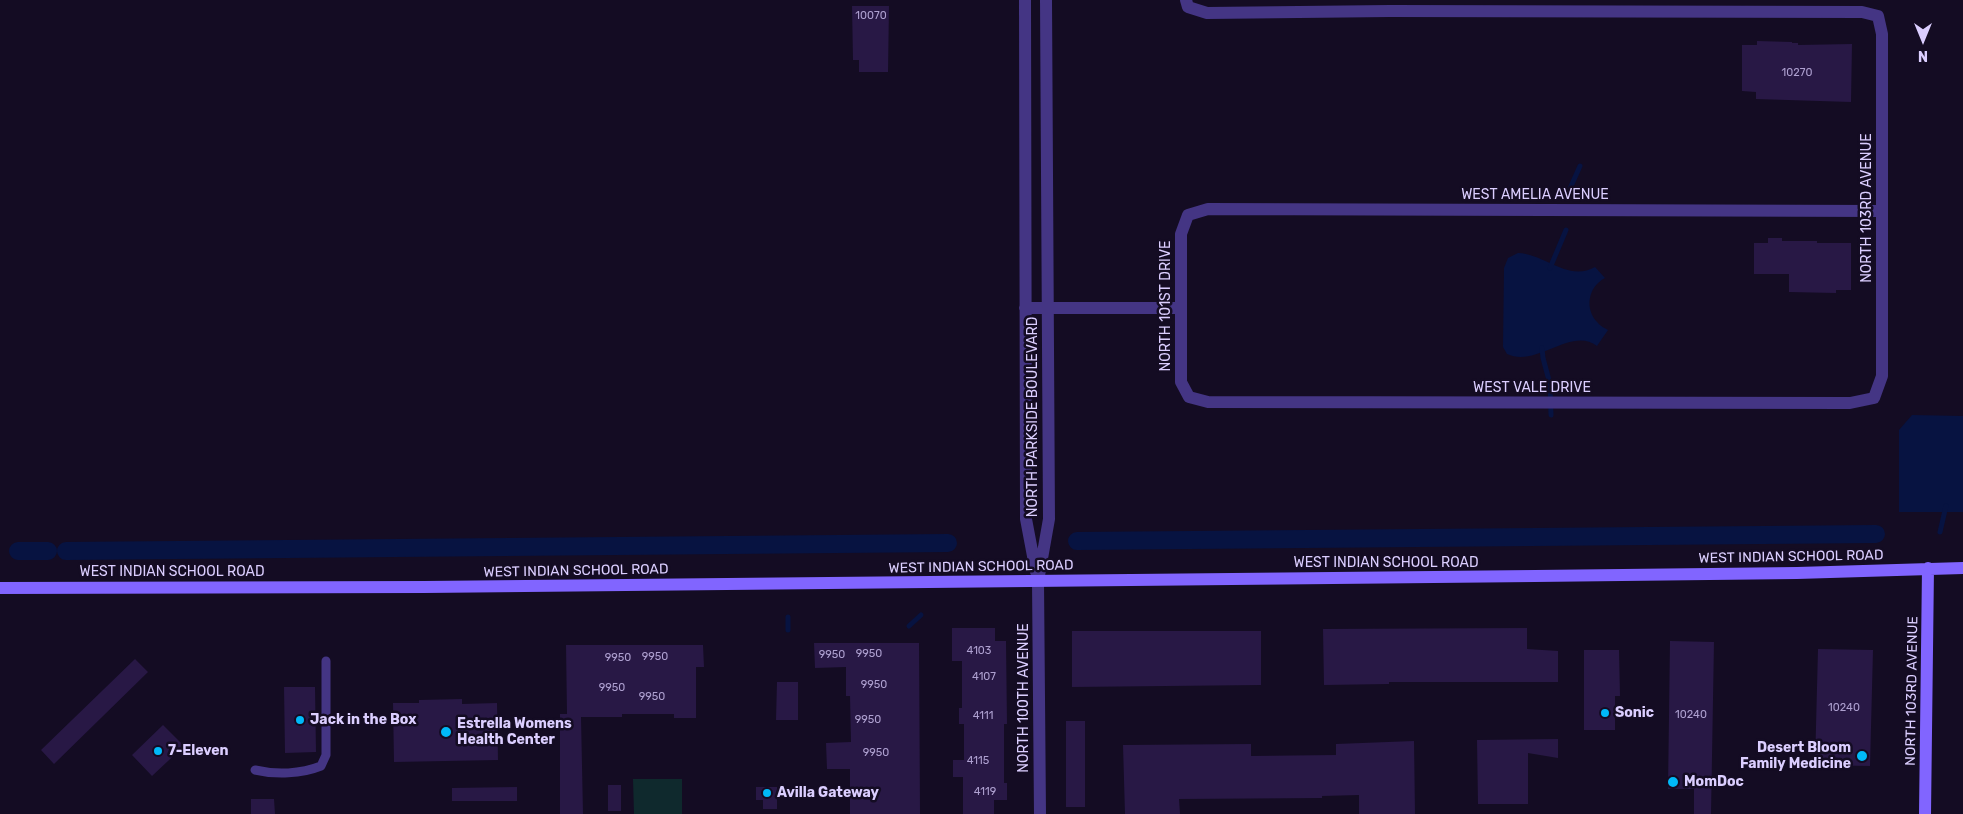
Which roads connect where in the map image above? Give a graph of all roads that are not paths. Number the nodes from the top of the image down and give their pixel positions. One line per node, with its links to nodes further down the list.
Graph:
1 (1024, 0): 7 (street, NORTH PARKSIDE BOULEVARD)
2 (1046, 0): 8 (street, NORTH PARKSIDE BOULEVARD)
3 (1187, 4): 4 (street)
4 (1390, 6): 5 (street, NORTH 103RD AVENUE)
5 (1882, 211): 6 (street, WEST AMELIA AVENUE); 11 (street, NORTH 103RD AVENUE)
6 (1188, 215): 9 (street, NORTH 101ST DRIVE)
7 (1025, 308): 8 (street); 14 (street, NORTH PARKSIDE BOULEVARD)
8 (1047, 308): 9 (street); 14 (street, NORTH PARKSIDE BOULEVARD)
9 (1181, 308): 10 (street, NORTH 101ST DRIVE)
10 (1190, 397): 11 (street, WEST VALE DRIVE)
11 (1874, 398)
12 (1928, 568): 13 (main road, WEST INDIAN SCHOOL ROAD); 14 (main road, WEST INDIAN SCHOOL ROAD); 19 (main road, NORTH 103RD AVENUE)
13 (1963, 568)
14 (1038, 581): 15 (main road, WEST INDIAN SCHOOL ROAD); 18 (street, NORTH 100TH AVENUE)
15 (0, 588)
16 (326, 662): 17 (lane)
17 (255, 770)
18 (1040, 814)
19 (1925, 814)

